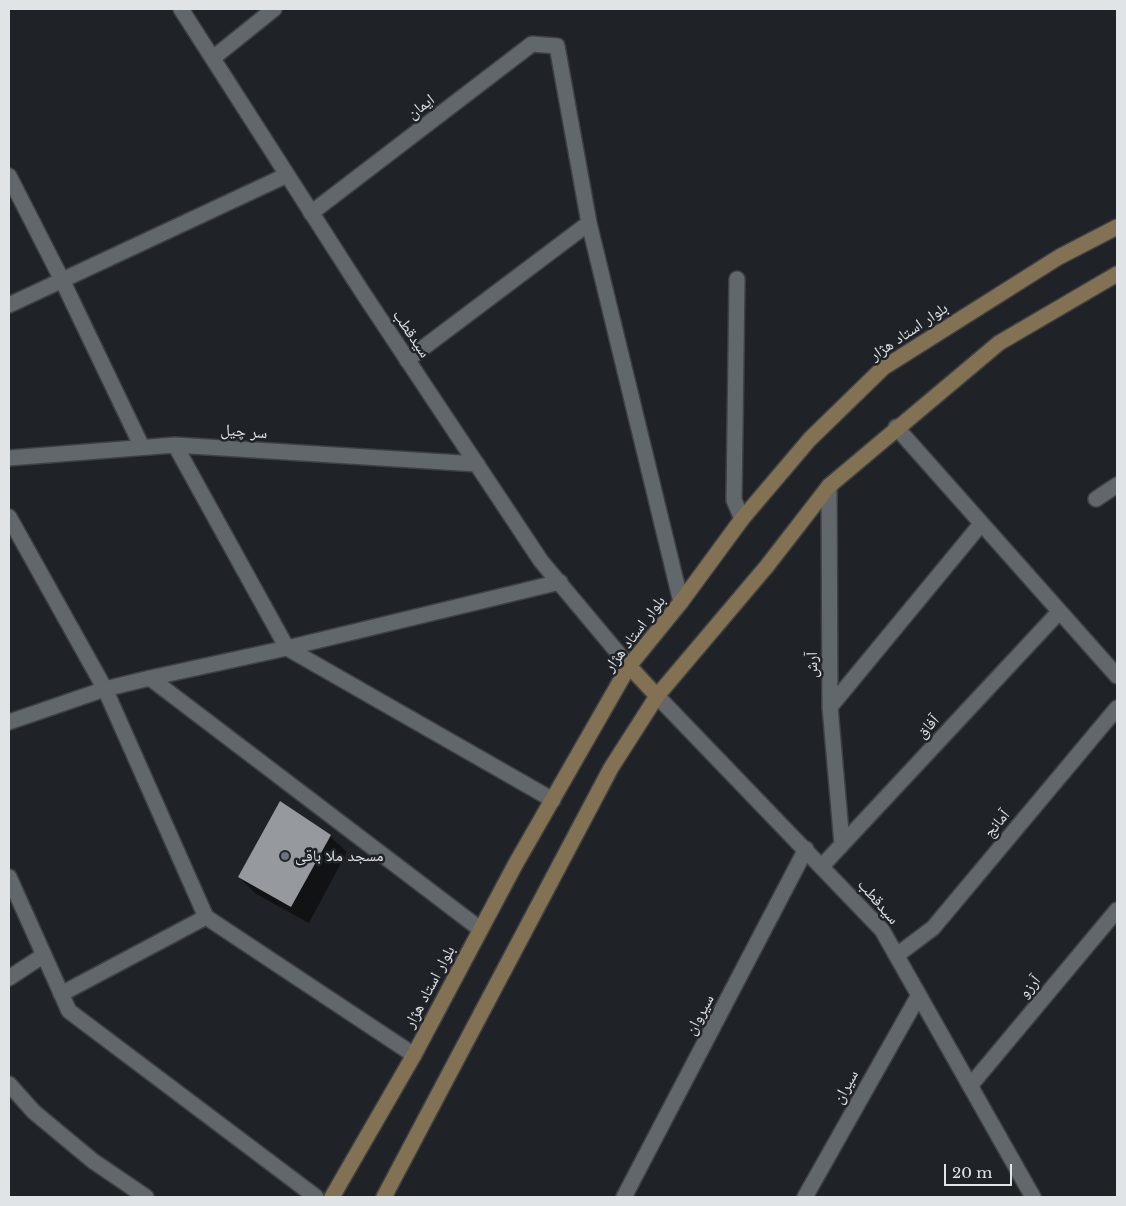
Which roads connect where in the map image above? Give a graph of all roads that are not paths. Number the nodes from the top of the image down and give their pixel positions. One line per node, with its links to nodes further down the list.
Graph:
1 (181, 9): 3 (street, سیدقطب)
2 (274, 9): 3 (street)
3 (213, 58): 4 (street, سیدقطب)
4 (287, 175): 6 (street, سیدقطب); 11 (street)
5 (9, 176): 11 (street)
6 (312, 212): 7 (street, ایمان); 13 (street, سیدقطب)
7 (589, 222): 13 (street); 26 (street)
8 (1117, 227): 23 (main road, بلوار استاد هژار)
9 (1117, 274): 14 (main road)
10 (738, 279): 23 (street)
11 (62, 280): 12 (street); 16 (street)
12 (9, 305)
13 (407, 360): 18 (street, سیدقطب)
14 (896, 427): 20 (main road); 24 (street)
15 (175, 445): 16 (street, سر چیل); 18 (street, سر چیل); 28 (street)
16 (142, 448): 17 (street, سر چیل)
17 (9, 458)
18 (477, 464): 25 (street, سیدقطب)
19 (1117, 485): 21 (street)
20 (829, 486): 33 (main road); 34 (street, آرش)
21 (1096, 499)
22 (9, 517): 32 (street)
23 (742, 519): 26 (main road, بلوار استاد هژار)
24 (981, 524): 27 (street); 34 (street)
25 (560, 582): 28 (street); 29 (street, سیدقطب)
26 (681, 602): 29 (main road, بلوار استاد هژار)
27 (1059, 612): 30 (street); 38 (street, آفاق)
28 (287, 648): 31 (street); 37 (street)
29 (629, 666): 33 (main road); 37 (main road, بلوار استاد هژار)
30 (1117, 676)
31 (150, 678): 32 (street); 44 (street)
32 (105, 690): 36 (street); 43 (street)
33 (657, 696): 39 (street, سیدقطب); 57 (main road)
34 (830, 707): 38 (street, آرش)
35 (1117, 708): 46 (street, آمانج)
36 (9, 722)
37 (553, 800): 44 (main road, بلوار استاد هژار)
38 (842, 844): 40 (street, آفاق)
39 (806, 849): 40 (street, سیدقطب); 58 (street, سیروان)
40 (822, 866): 46 (street, سیدقطب)
41 (9, 877): 45 (street)
42 (1117, 910): 52 (street, آرزو)
43 (206, 917): 48 (street); 50 (street)
44 (480, 929): 50 (main road, بلوار استاد هژار)
45 (44, 955): 47 (street); 48 (street)
46 (896, 955): 49 (street, سیدقطب)
47 (9, 978)
48 (62, 994): 55 (street)
49 (918, 995): 52 (street, سیدقطب); 59 (street, سیران)
50 (414, 1055): 56 (main road, بلوار استاد هژار)
51 (9, 1084): 54 (street)
52 (970, 1086): 53 (street, سیدقطب)
53 (1025, 1183): 60 (street); 61 (street, سیدقطب)
54 (146, 1197)
55 (316, 1197)
56 (332, 1197)
57 (384, 1197)
58 (624, 1197)
59 (805, 1197)
60 (1017, 1197)
61 (1033, 1197)

